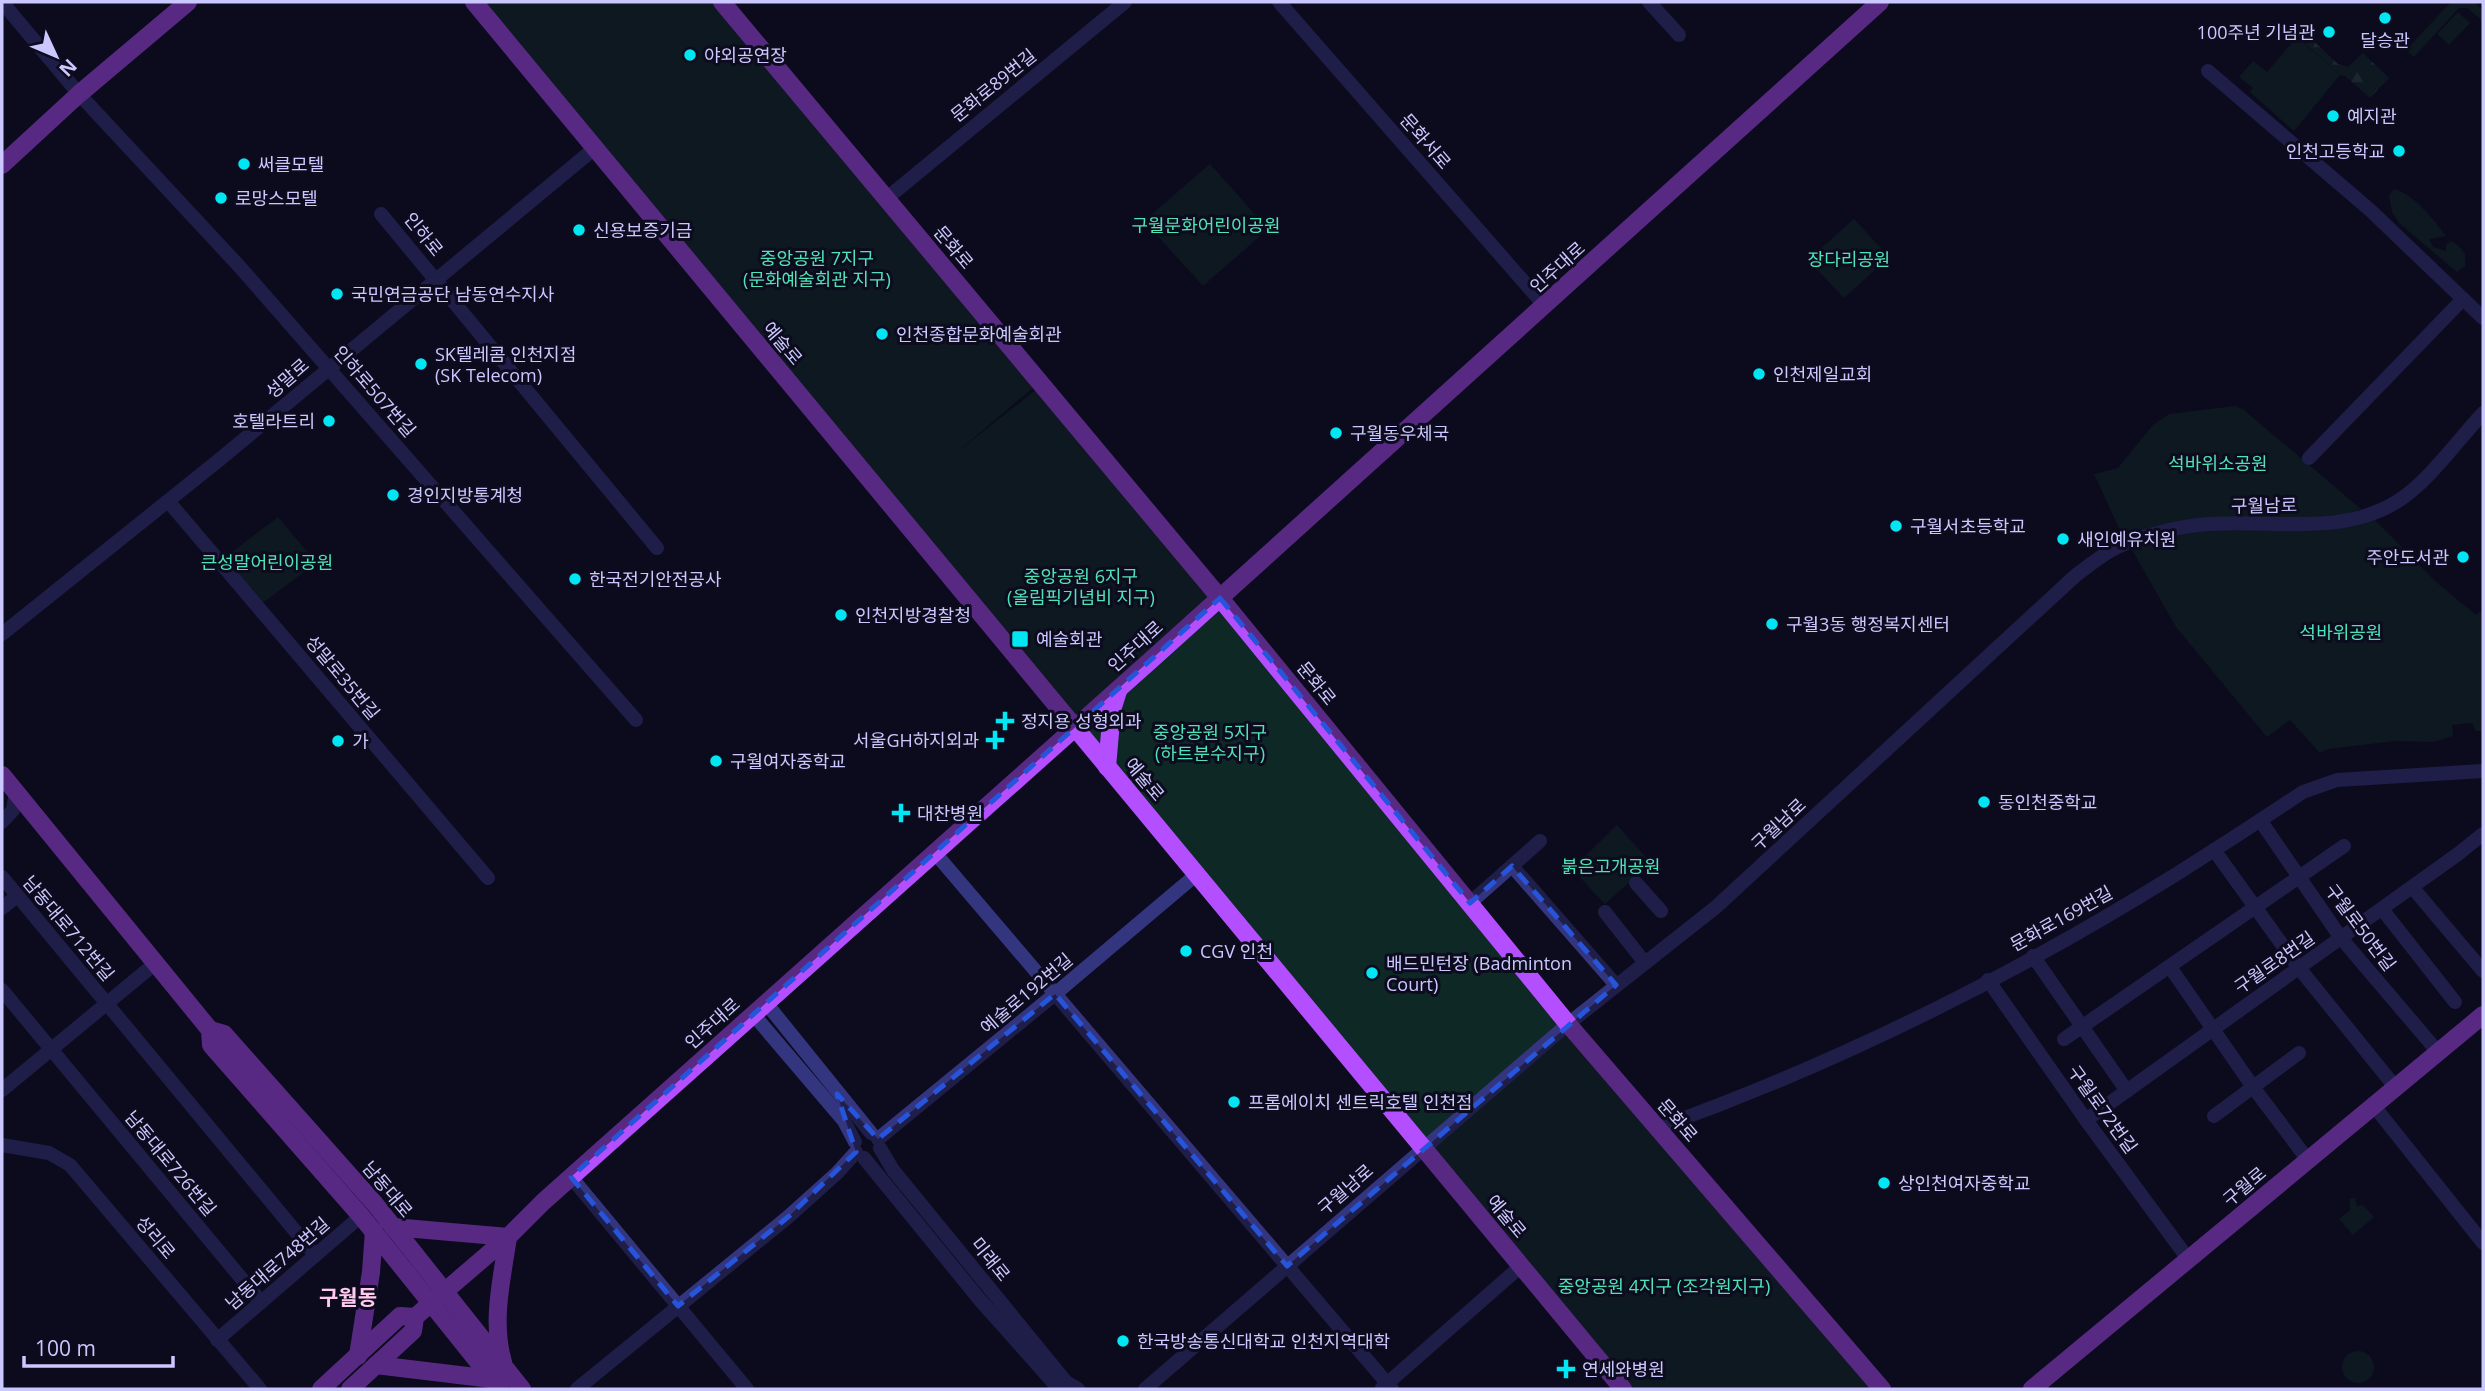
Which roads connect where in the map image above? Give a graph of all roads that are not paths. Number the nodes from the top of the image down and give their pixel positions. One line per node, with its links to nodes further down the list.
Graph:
1 (2, 2): 11 (street, 인하로507번길)
2 (188, 2): 11 (main road)
3 (474, 2): 12 (main road, 예술로)
4 (722, 2): 14 (main road, 문화로)
5 (1125, 2): 14 (street, 문화로89번길)
6 (1279, 2): 18 (street, 문화서로)
7 (1649, 2): 9 (street)
8 (1880, 2): 18 (main road, 인주대로)
9 (1679, 35)
10 (2208, 71): 17 (street)
11 (79, 94): 13 (main road); 20 (street, 인하로507번길)
12 (595, 148): 16 (street, 성말로); 29 (main road, 예술로)
13 (2, 166)
14 (886, 199): 25 (main road, 문화로)
15 (381, 214): 16 (street, 인하로)
16 (435, 281): 20 (street, 성말로); 24 (street, 인하로)
17 (2463, 299): 19 (street); 22 (street)
18 (1545, 306): 25 (main road, 인주대로)
19 (2483, 318)
20 (328, 368): 23 (street, 성말로); 28 (street, 인하로507번길)
21 (2483, 412): 59 (street, 구월남로)
22 (2309, 458)
23 (168, 501): 26 (street, 성말로); 46 (street, 성말로35번길)
24 (657, 548)
25 (1220, 598): 27 (main road, 인주대로); 50 (main road, 문화로)
26 (2, 634)
27 (1118, 690): 29 (main road, 인주대로); 30 (main road)
28 (636, 720)
29 (1075, 728): 30 (main road, 예술로); 41 (main road, 인주대로)
30 (1107, 767): 43 (main road, 예술로)
31 (2483, 771): 36 (street, 문화로169번길)
32 (2, 775): 33 (main road, 남동대로)
33 (16, 792): 34 (main road, 남동대로); 35 (street)
34 (33, 813): 35 (street); 58 (main road, 남동대로)
35 (4, 820)
36 (2260, 820): 40 (street, 문화로169번길); 45 (street, 구월로50번길)
37 (2483, 834): 48 (street, 구월로8번길)
38 (1540, 841): 42 (street)
39 (2344, 846): 45 (street)
40 (2214, 850): 51 (street); 57 (street, 문화로169번길)
41 (935, 853): 66 (street); 69 (main road, 인주대로)
42 (1512, 866): 50 (street); 64 (street)
43 (1196, 874): 66 (street, 예술로192번길); 89 (main road, 예술로)
44 (2, 877): 49 (street, 남동대로712번길)
45 (2299, 877): 51 (street); 56 (street, 구월로50번길)
46 (488, 878)
47 (1636, 883): 54 (street)
48 (2412, 887): 53 (street, 구월로8번길); 62 (street)
49 (17, 896): 52 (street); 68 (street, 남동대로712번길)
50 (1470, 903): 71 (main road, 문화로)
51 (2258, 907): 60 (street); 61 (street)
52 (2, 908)
53 (2382, 909): 56 (street, 구월로8번길); 67 (street)
54 (1661, 911)
55 (1605, 912): 59 (street)
56 (2340, 938): 61 (street, 구월로8번길); 77 (street, 구월로50번길)
57 (2033, 956): 63 (street, 문화로169번길); 72 (street)
58 (157, 962): 68 (street); 74 (main road, 남동대로)
59 (1645, 962): 64 (street, 구월남로)
60 (2171, 967): 72 (street); 73 (street)
61 (2299, 968): 73 (street, 구월로8번길); 80 (street)
62 (2483, 971)
63 (1988, 980): 85 (street, 구월로72번길); 86 (street, 문화로169번길)
64 (1616, 985): 71 (street, 구월남로)
65 (3, 993): 76 (street, 남동대로726번길)
66 (1055, 994): 87 (street, 예술로192번길); 100 (street)
67 (2455, 1002)
68 (106, 1004): 76 (street); 98 (street)
69 (760, 1009): 87 (street, 미래로); 90 (street, 미래로); 92 (main road, 인주대로)
70 (2483, 1015): 77 (main road, 구월로)
71 (1568, 1024): 86 (main road, 문화로); 89 (street, 구월남로)
72 (2081, 1027): 75 (street); 82 (street)
73 (2213, 1029): 79 (street); 82 (street, 구월로8번길)
74 (210, 1030): 93 (main road, 남동대로); 94 (main road, 남동대로)
75 (2064, 1039)
76 (51, 1049): 81 (street); 103 (street, 남동대로726번길)
77 (2438, 1052): 80 (main road, 구월로)
78 (2299, 1053): 79 (street)
79 (2253, 1087): 84 (street); 91 (street)
80 (2396, 1088): 83 (main road, 구월로)
81 (2, 1090)
82 (2127, 1091): 85 (street, 구월로8번길)
83 (2374, 1106): 91 (main road, 구월로); 97 (street)
84 (2214, 1116)
85 (2086, 1120): 99 (street, 구월로72번길)
86 (1657, 1128): 121 (main road, 문화로)
87 (876, 1140): 90 (street); 90 (street); 119 (street, 미래로)
88 (2, 1145): 106 (street, 성리로)
89 (1423, 1147): 100 (street, 구월남로); 101 (main road, 예술로)
90 (859, 1150): 104 (street); 118 (street, 미래로)
91 (2308, 1160): 99 (main road, 구월로)
92 (571, 1177): 96 (main road, 인주대로); 104 (street)
93 (362, 1216): 95 (main road, 남동대로); 98 (street, 남동대로748번길)
94 (393, 1227): 96 (main road); 102 (main road, 남동대로)
95 (374, 1231): 102 (main road, 남동대로); 107 (main road)
96 (508, 1237): 102 (main road, 인주대로); 109 (main road)
97 (2483, 1243)
98 (315, 1255): 103 (street, 남동대로748번길)
99 (2189, 1260): 122 (main road, 구월로)
100 (1287, 1266): 110 (street, 구월남로); 111 (street)
101 (1521, 1266): 111 (street); 120 (main road, 예술로)
102 (438, 1296): 105 (main road, 인주대로); 109 (main road, 남동대로)
103 (261, 1302): 106 (street, 남동대로748번길)
104 (678, 1306): 116 (street); 117 (street)
105 (415, 1317): 107 (main road, 인주대로); 108 (main road, 인주대로)
106 (217, 1340): 112 (street, 성리로)
107 (358, 1356): 113 (main road, 인주대로)
108 (376, 1365): 109 (main road); 114 (main road, 인주대로)
109 (499, 1379): 115 (main road, 남동대로)
110 (1152, 1387)
111 (1386, 1387)
112 (260, 1389)
113 (321, 1389)
114 (350, 1389)
115 (522, 1389)
116 (577, 1389)
117 (747, 1389)
118 (1059, 1389)
119 (1078, 1389)
120 (1623, 1389)
121 (1882, 1389)
122 (2032, 1389)

